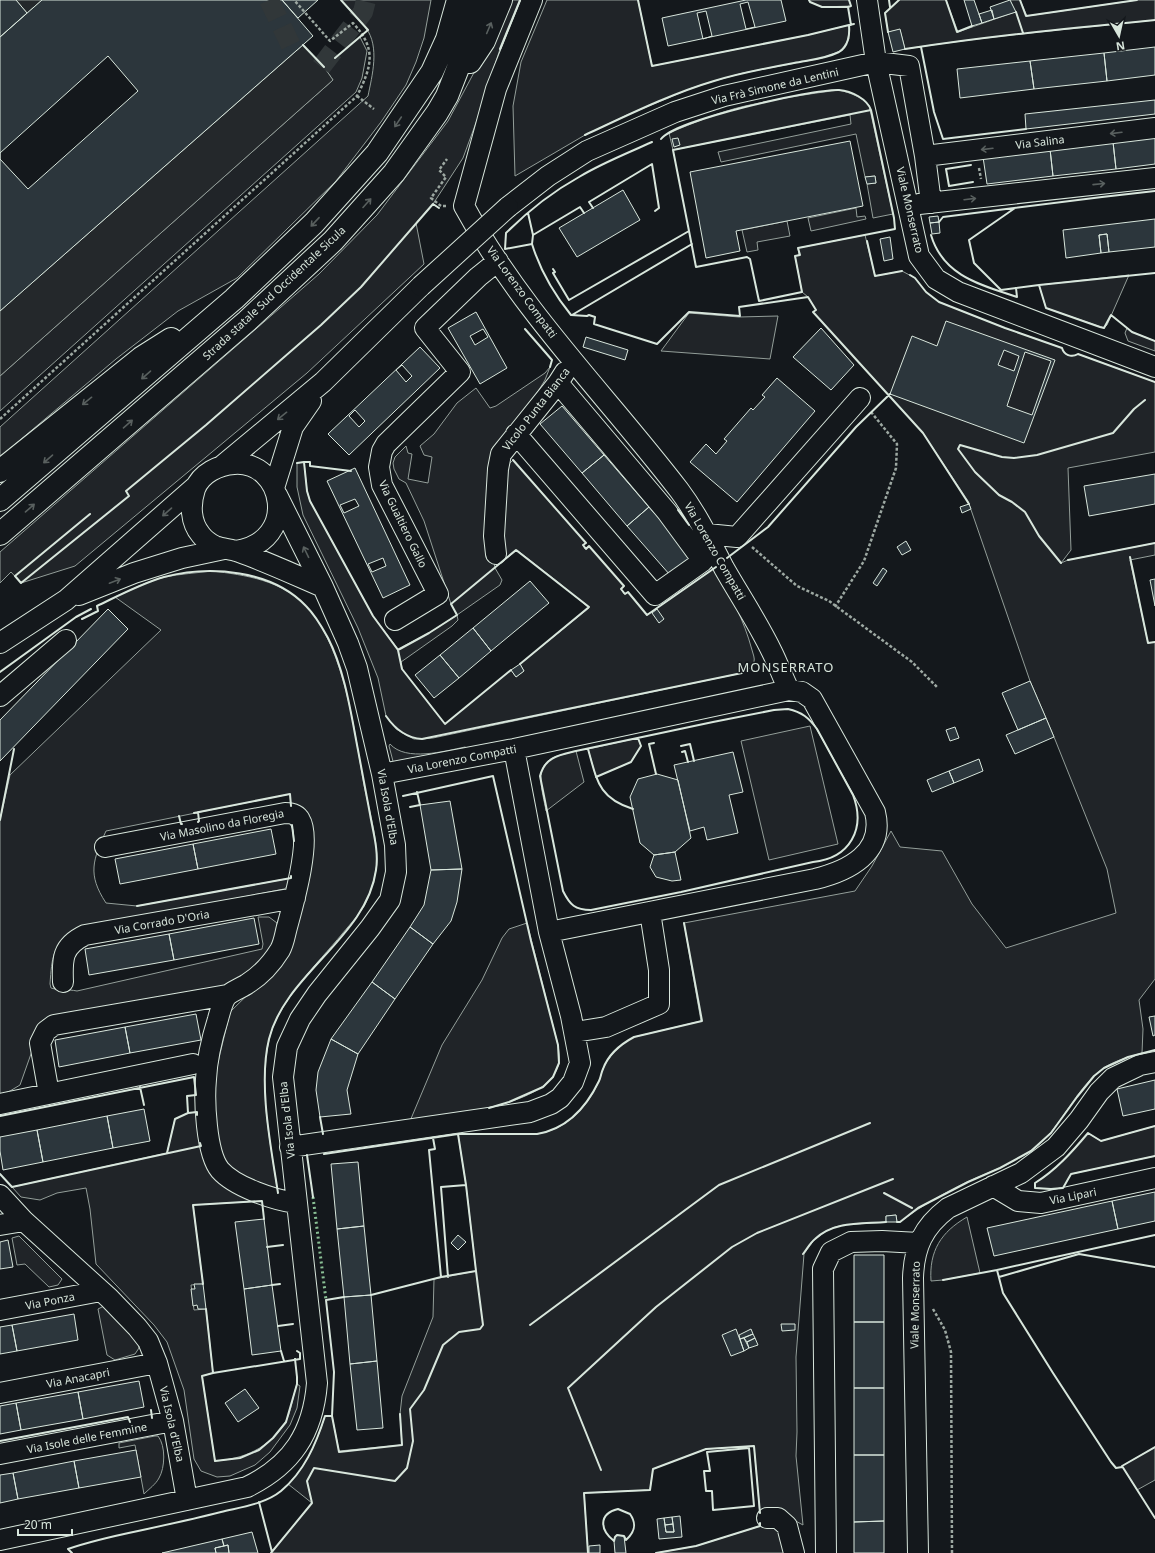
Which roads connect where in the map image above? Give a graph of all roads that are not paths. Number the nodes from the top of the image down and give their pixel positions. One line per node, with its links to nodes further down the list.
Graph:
1 (443, 0): 9 (main road)
2 (458, 0): 9 (main road, Strada statale Sud Occidentale Sicula)
3 (480, 0): 8 (main road, Strada statale Sud Occidentale Sicula)
4 (501, 0): 8 (main road, one-way to 4)
5 (532, 0): 15 (street, Via Lorenzo Compatti)
6 (867, 0): 7 (street, Viale Monserrato)
7 (876, 62): 11 (street); 14 (street, Viale Monserrato); 19 (street, Via Frà Simone da Lentini, bridge)
8 (447, 96): 28 (main road, Strada statale Sud Occidentale Sicula, one-way to 8)
9 (415, 97): 16 (main road, Strada statale Sud Occidentale Sicula, one-way to 16)
10 (1155, 128): 11 (street, Via Salina, one-way to 11)
11 (925, 156): 13 (street)
12 (1155, 178): 13 (street, one-way to 12)
13 (931, 203): 14 (street)
14 (908, 206): 18 (street, Viale Monserrato)
15 (498, 262): 17 (street, Via Lorenzo Compatti); 34 (street, Via Gualtiero Gallo)
16 (234, 299): 24 (main road, one-way to 24); 27 (main road, Strada statale Sud Occidentale Sicula, one-way to 27)
17 (574, 361): 20 (street, Vicolo Punta Bianca); 29 (street, Via Lorenzo Compatti)
18 (1155, 366)
19 (323, 382): 23 (street, one-way to 23); 26 (street)
20 (558, 383): 22 (street, Vicolo Punta Bianca); 22 (street)
21 (858, 399): 29 (street)
22 (516, 434): 31 (street, Vicolo Punta Bianca)
23 (223, 465): 25 (street); 26 (street)
24 (0, 471)
25 (196, 486): 30 (street); 33 (street, one-way to 33)
26 (276, 492): 30 (street); 32 (street, Via Isola d'Elba, one-way to 26)
27 (0, 500)
28 (0, 534)
29 (707, 534): 37 (street, Via Lorenzo Compatti)
30 (230, 550): 32 (street); 33 (street, one-way to 30)
31 (496, 554)
32 (323, 587): 40 (street, Via Isola d'Elba)
33 (66, 600): 36 (street)
34 (395, 620)
35 (66, 640): 38 (street)
36 (0, 643)
37 (789, 690): 39 (street, Via Lorenzo Compatti); 43 (street)
38 (0, 696)
39 (514, 749): 40 (street, Via Lorenzo Compatti); 44 (street)
40 (382, 774): 52 (street, Via Isola d'Elba)
41 (105, 847): 42 (street, Via Masolino da Floregia)
42 (295, 898): 45 (street, Via Corrado D'Oria); 46 (street, Via Masolino da Floregia)
43 (650, 912): 44 (street); 47 (street)
44 (549, 932): 47 (street)
45 (62, 982)
46 (227, 995): 50 (street, Via Masolino da Floregia); 56 (street)
47 (575, 1032): 52 (street)
48 (1155, 1062): 54 (street, Viale Monserrato)
49 (194, 1064): 50 (street)
50 (49, 1094): 51 (street)
51 (0, 1104)
52 (290, 1147): 56 (street, Via Isola d'Elba)
53 (1155, 1178): 54 (street, Via Lipari)
54 (993, 1186): 59 (street, Viale Monserrato)
55 (0, 1195): 57 (street, Via Isola d'Elba)
56 (296, 1203): 66 (street, Via Isola d'Elba)
57 (24, 1221): 58 (street); 60 (street, Via Isola d'Elba)
58 (0, 1225)
59 (919, 1243): 70 (street); 71 (street, Viale Monserrato)
60 (100, 1291): 61 (street, Via Ponza); 62 (street, Via Isola d'Elba)
61 (0, 1310)
62 (157, 1363): 63 (street, Via Anacapri); 64 (street, Via Isola d'Elba)
63 (0, 1393)
64 (173, 1422): 65 (street, Via Isole delle Femmine); 66 (street, Via Isola d'Elba)
65 (0, 1454)
66 (187, 1500): 68 (street, Via Isola d'Elba)
67 (766, 1518): 69 (street)
68 (7, 1544)
69 (794, 1553)
70 (826, 1553)
71 (918, 1553)

